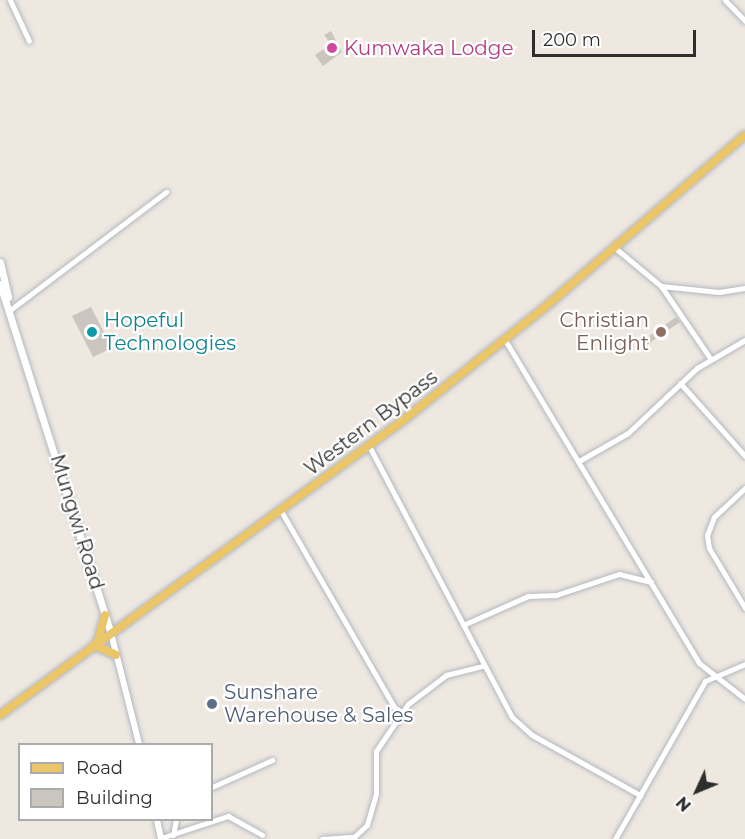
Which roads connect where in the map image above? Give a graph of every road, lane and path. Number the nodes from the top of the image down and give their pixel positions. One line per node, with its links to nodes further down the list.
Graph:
1 (10, 0): 4 (street)
2 (725, 0): 3 (street)
3 (745, 21)
4 (29, 41)
5 (745, 135): 7 (main road, Western Bypass)
6 (166, 192): 13 (street)
7 (614, 247): 10 (street); 14 (main road, Western Bypass)
8 (0, 262): 12 (main road, Mungwi Road)
9 (0, 285): 12 (main road, Mungwi Road)
10 (661, 286): 11 (street); 16 (street)
11 (745, 288)
12 (8, 301): 13 (main road, Mungwi Road)
13 (10, 310): 25 (main road, Mungwi Road)
14 (505, 340): 18 (main road, Western Bypass); 20 (street)
15 (745, 340): 16 (street)
16 (710, 358): 17 (street)
17 (680, 383): 19 (street); 20 (street)
18 (369, 446): 22 (main road, Western Bypass); 27 (street)
19 (745, 456)
20 (579, 461): 23 (street)
21 (745, 488): 24 (street)
22 (281, 511): 26 (main road, Western Bypass); 35 (street)
23 (651, 582): 27 (street); 33 (street)
24 (745, 608)
25 (105, 615): 26 (main road); 28 (main road, Mungwi Road); 29 (main road)
26 (125, 623): 28 (main road, Western Bypass)
27 (463, 625): 32 (street)
28 (111, 633): 29 (main road, Western Bypass); 30 (street, Mungwi Road)
29 (93, 645): 30 (main road); 36 (main road, Western Bypass)
30 (116, 655): 37 (street, Mungwi Road)
31 (745, 664): 33 (street)
32 (483, 666): 35 (street); 40 (street)
33 (710, 676): 34 (street); 40 (street)
34 (745, 699)
35 (402, 712): 46 (street)
36 (0, 715)
37 (139, 743)
38 (272, 760): 39 (street)
39 (213, 787)
40 (640, 795): 47 (street)
41 (157, 821): 45 (street)
42 (176, 821): 43 (street)
43 (173, 835): 44 (street); 45 (street)
44 (262, 835)
45 (161, 838)
46 (322, 839)
47 (615, 839)

